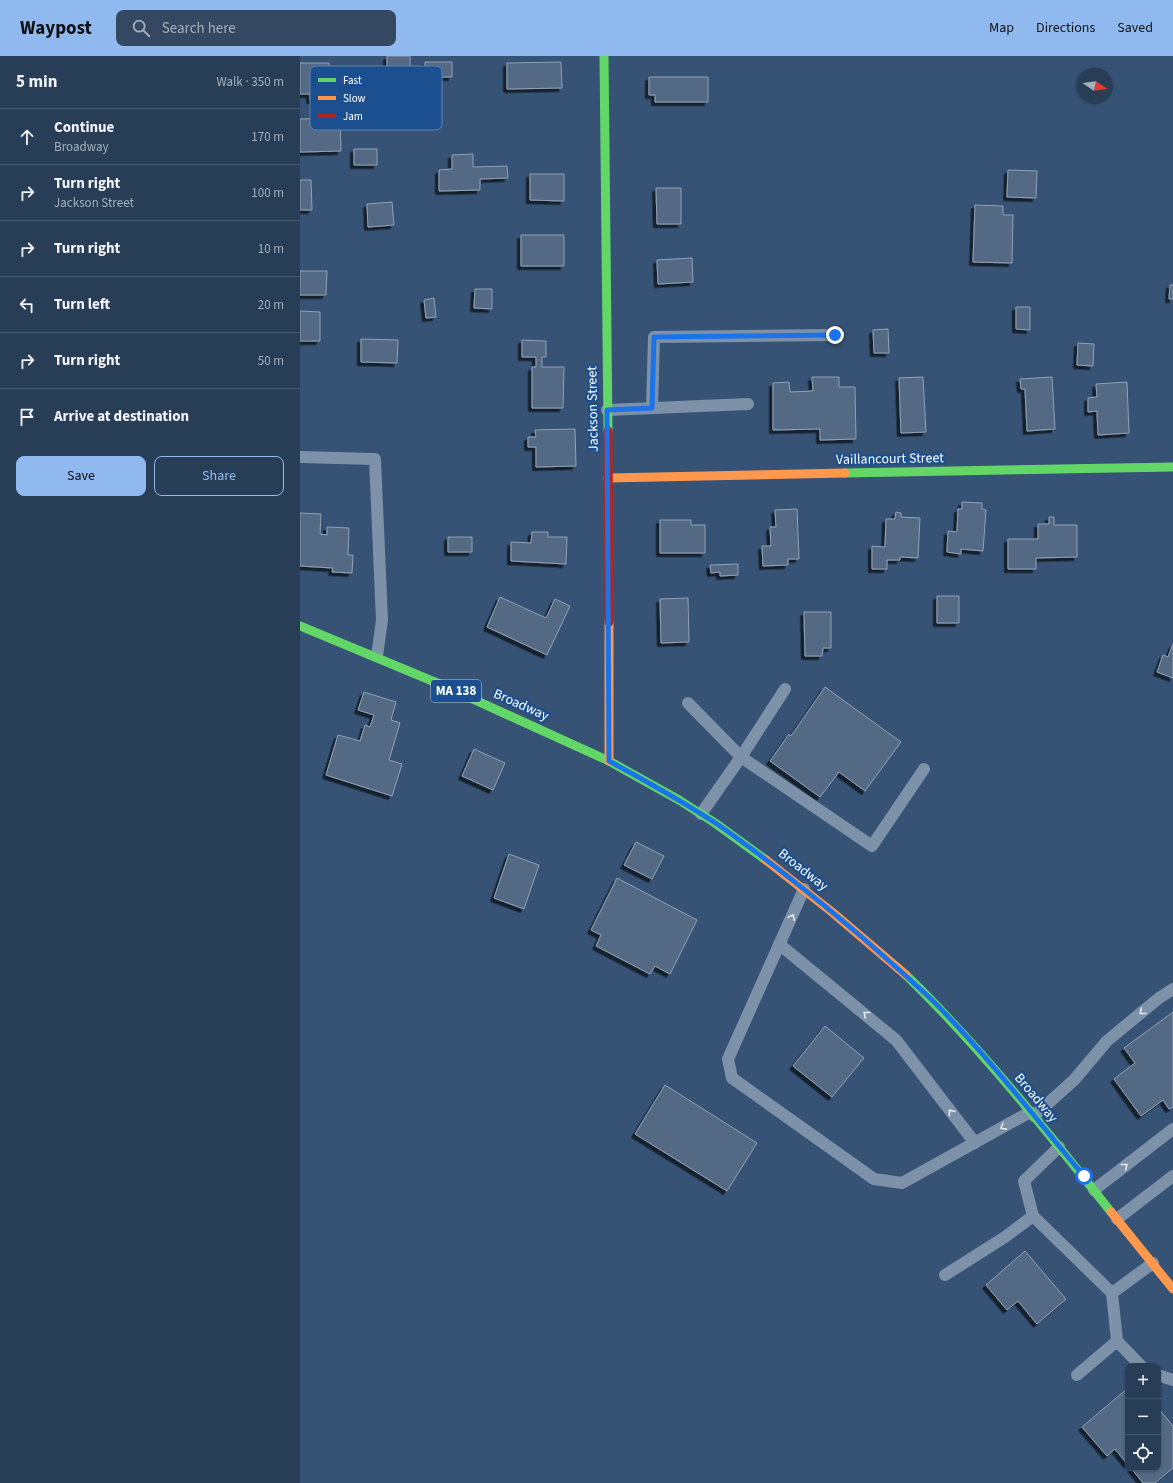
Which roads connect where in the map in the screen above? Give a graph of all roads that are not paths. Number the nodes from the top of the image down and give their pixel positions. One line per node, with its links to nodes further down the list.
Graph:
1 (604, 56): 5 (street, Jackson Street)
2 (835, 335): 4 (lane)
3 (748, 404): 4 (lane)
4 (652, 408): 5 (lane)
5 (607, 410): 8 (street, Jackson Street)
6 (300, 457): 10 (lane)
7 (1173, 467): 8 (street, Vaillancourt Street)
8 (608, 478): 14 (street, Jackson Street)
9 (300, 626): 10 (street, Broadway / MA 138)
10 (377, 656): 14 (street, Broadway / MA 138)
11 (785, 689): 13 (lane)
12 (688, 703): 13 (lane)
13 (741, 758): 15 (lane); 16 (lane)
14 (609, 761): 16 (street, Broadway / MA 138)
15 (924, 770)
16 (701, 814): 17 (street, Broadway / MA 138)
17 (804, 889): 18 (lane, one-way to 17); 20 (street, Broadway / MA 138)
18 (779, 944): 22 (lane, one-way to 18); 22 (lane)
19 (1173, 989): 20 (lane, one-way to 20)
20 (1032, 1114): 22 (lane, one-way to 22); 23 (street, Broadway / MA 138)
21 (1173, 1129): 25 (lane, one-way to 21)
22 (975, 1143)
23 (1059, 1147): 25 (street, Broadway / MA 138); 26 (lane)
24 (1173, 1176): 27 (lane)
25 (1094, 1190): 27 (street, Broadway / MA 138)
26 (1033, 1216): 29 (lane); 31 (lane)
27 (1117, 1218): 28 (street, Broadway / MA 138)
28 (1153, 1263): 30 (street, Broadway / MA 138); 31 (lane)
29 (945, 1275)
30 (1173, 1289)
31 (1112, 1293): 32 (lane)
32 (1117, 1341): 33 (lane); 34 (lane)
33 (1138, 1363)
34 (1077, 1375)
35 (1161, 1376): 36 (lane)
36 (1173, 1380)

